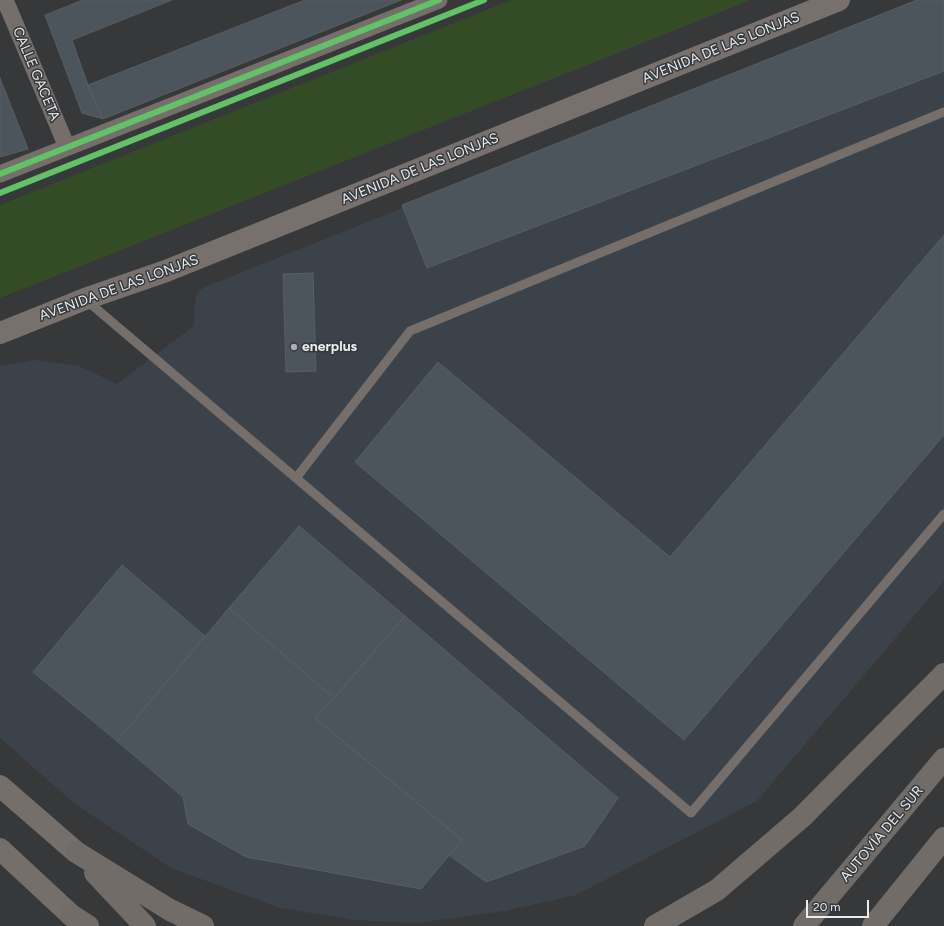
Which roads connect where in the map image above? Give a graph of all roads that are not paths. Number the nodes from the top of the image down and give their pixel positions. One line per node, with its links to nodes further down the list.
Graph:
1 (5, 0): 5 (street, CALLE GACETA)
2 (439, 0): 5 (street)
3 (839, 0): 7 (main road, AVENIDA DE LAS LONJAS)
4 (944, 112): 9 (lane)
5 (67, 148): 6 (street)
6 (0, 174)
7 (85, 299): 8 (main road, AVENIDA DE LAS LONJAS); 9 (lane)
8 (0, 333)
9 (296, 478): 10 (lane)
10 (944, 514)
11 (944, 674): 20 (highway)
12 (944, 759): 21 (highway, AUTOVÍA DEL SUR)
13 (0, 786): 16 (main road)
14 (944, 838): 22 (highway)
15 (0, 849): 17 (main road)
16 (76, 852): 18 (highway); 19 (highway)
17 (79, 922)
18 (145, 926)
19 (203, 926)
20 (655, 926)
21 (804, 926)
22 (873, 926)

